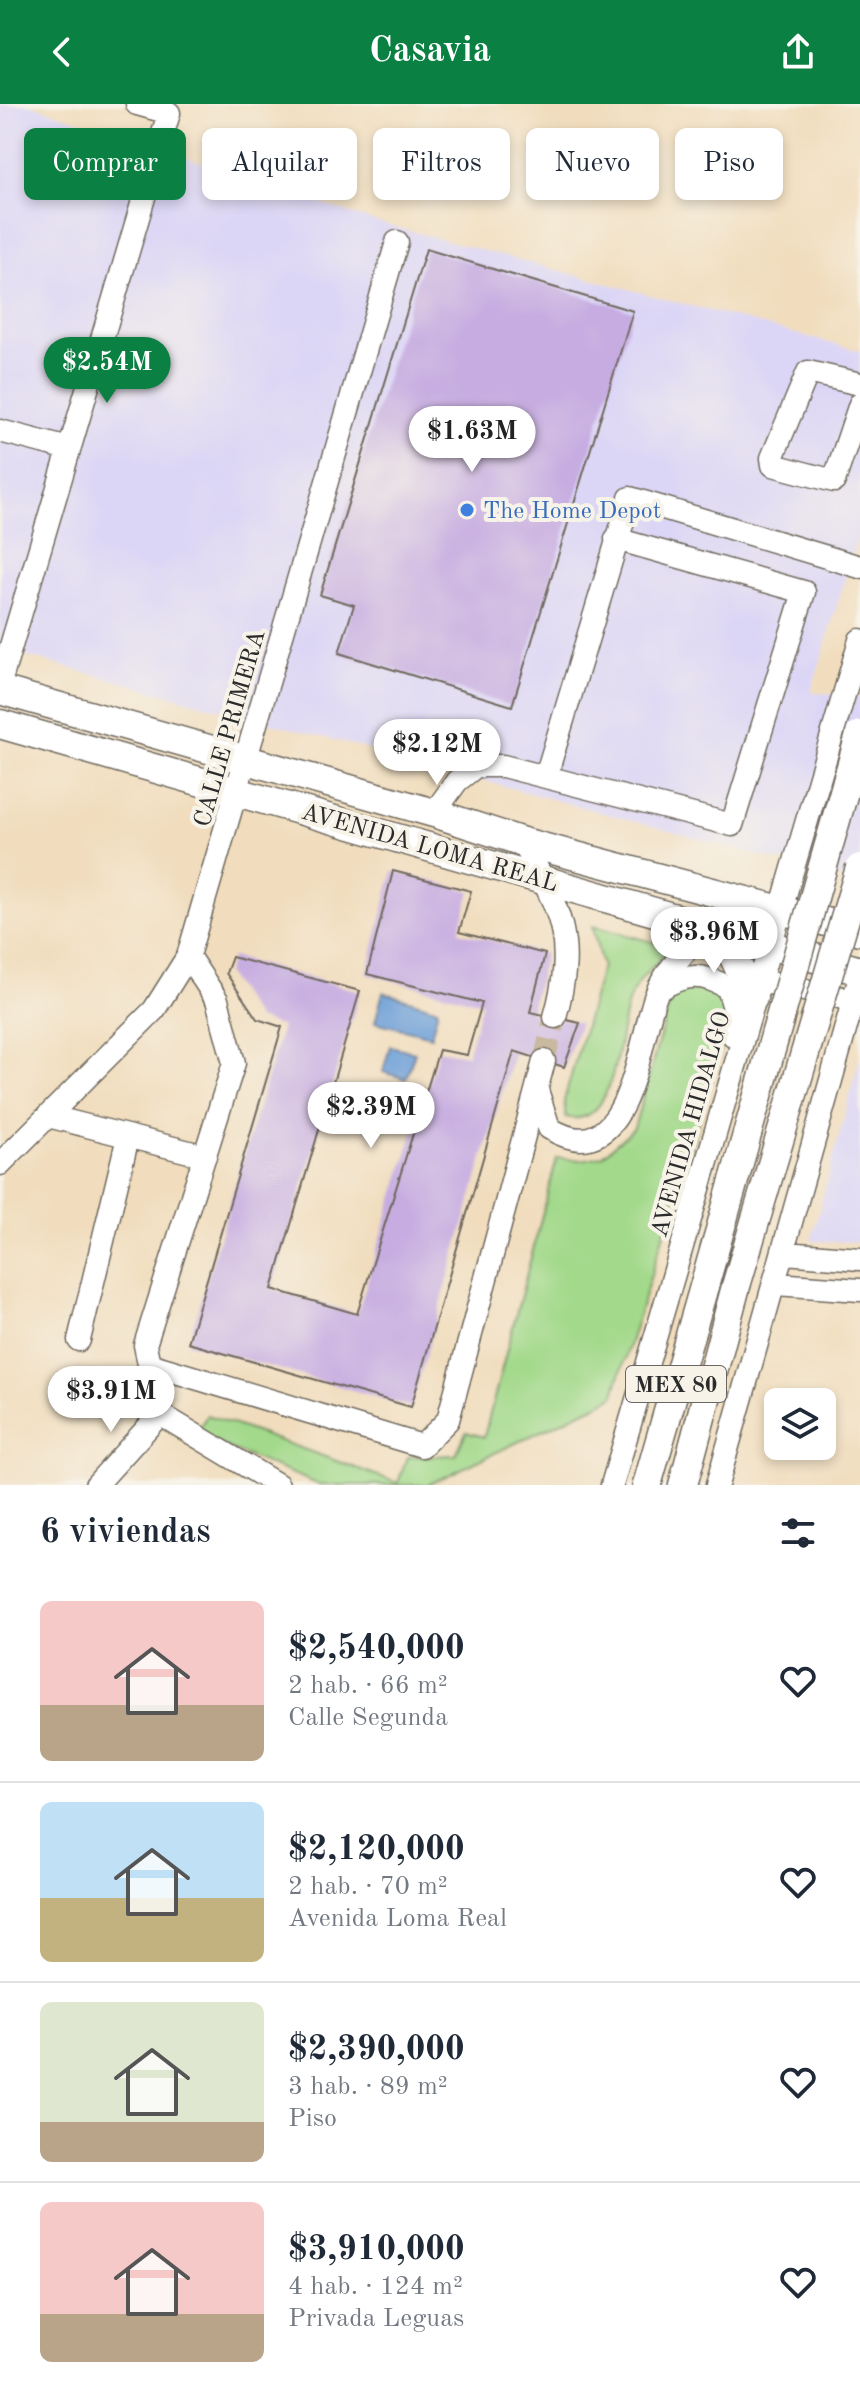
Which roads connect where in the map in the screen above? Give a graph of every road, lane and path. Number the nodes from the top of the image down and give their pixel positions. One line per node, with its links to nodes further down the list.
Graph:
1 (137, 104): 6 (street)
2 (397, 242): 14 (street, CALLE PRIMERA)
3 (860, 384): 4 (street)
4 (860, 404)
5 (0, 431): 6 (street)
6 (69, 449): 10 (street)
7 (616, 539): 8 (street); 15 (street); 15 (street)
8 (860, 567)
9 (860, 640): 21 (street, AVENIDA HIDALGO)
10 (0, 683)
11 (0, 690): 14 (main road, AVENIDA LOMA REAL)
12 (0, 724): 16 (main road, AVENIDA LOMA REAL)
13 (860, 735): 48 (main road, MEX 80, bridge)
14 (246, 760): 16 (street, CALLE PRIMERA); 17 (main road, AVENIDA LOMA REAL)
15 (546, 776): 17 (street)
16 (239, 792): 20 (main road, AVENIDA LOMA REAL); 27 (street, CALLE PRIMERA)
17 (434, 813): 18 (main road, AVENIDA LOMA REAL)
18 (523, 842): 20 (street); 22 (main road, AVENIDA LOMA REAL)
19 (860, 868): 49 (main road, MEX 80, bridge)
20 (542, 878): 24 (main road, AVENIDA LOMA REAL); 32 (street)
21 (787, 879): 22 (street, AVENIDA HIDALGO); 23 (street)
22 (779, 909): 25 (main road, AVENIDA LOMA REAL); 26 (street, AVENIDA HIDALGO)
23 (860, 909)
24 (714, 928): 26 (main road, AVENIDA LOMA REAL); 29 (street); 30 (main road)
25 (860, 931)
26 (767, 947): 28 (main road, AVENIDA LOMA REAL); 30 (street, AVENIDA HIDALGO)
27 (188, 956): 36 (street, CALLE PRIMERA); 38 (street)
28 (860, 974): 31 (street)
29 (657, 992): 34 (street); 35 (street)
30 (754, 992): 31 (street); 34 (street, AVENIDA HIDALGO)
31 (852, 1008): 40 (street)
32 (555, 1017)
33 (544, 1061): 35 (street)
34 (731, 1074): 47 (street, AVENIDA HIDALGO)
35 (536, 1089): 38 (street)
36 (48, 1116): 37 (street); 39 (street, CALLE PRIMERA)
37 (128, 1137): 38 (street); 44 (street)
38 (205, 1156)
39 (0, 1164)
40 (785, 1253): 41 (street); 42 (street)
41 (860, 1259)
42 (776, 1284): 43 (street); 50 (street)
43 (860, 1290)
44 (79, 1340)
45 (96, 1485): 46 (street)
46 (278, 1485)
47 (612, 1485)
48 (647, 1485)
49 (683, 1485)
50 (717, 1485)

